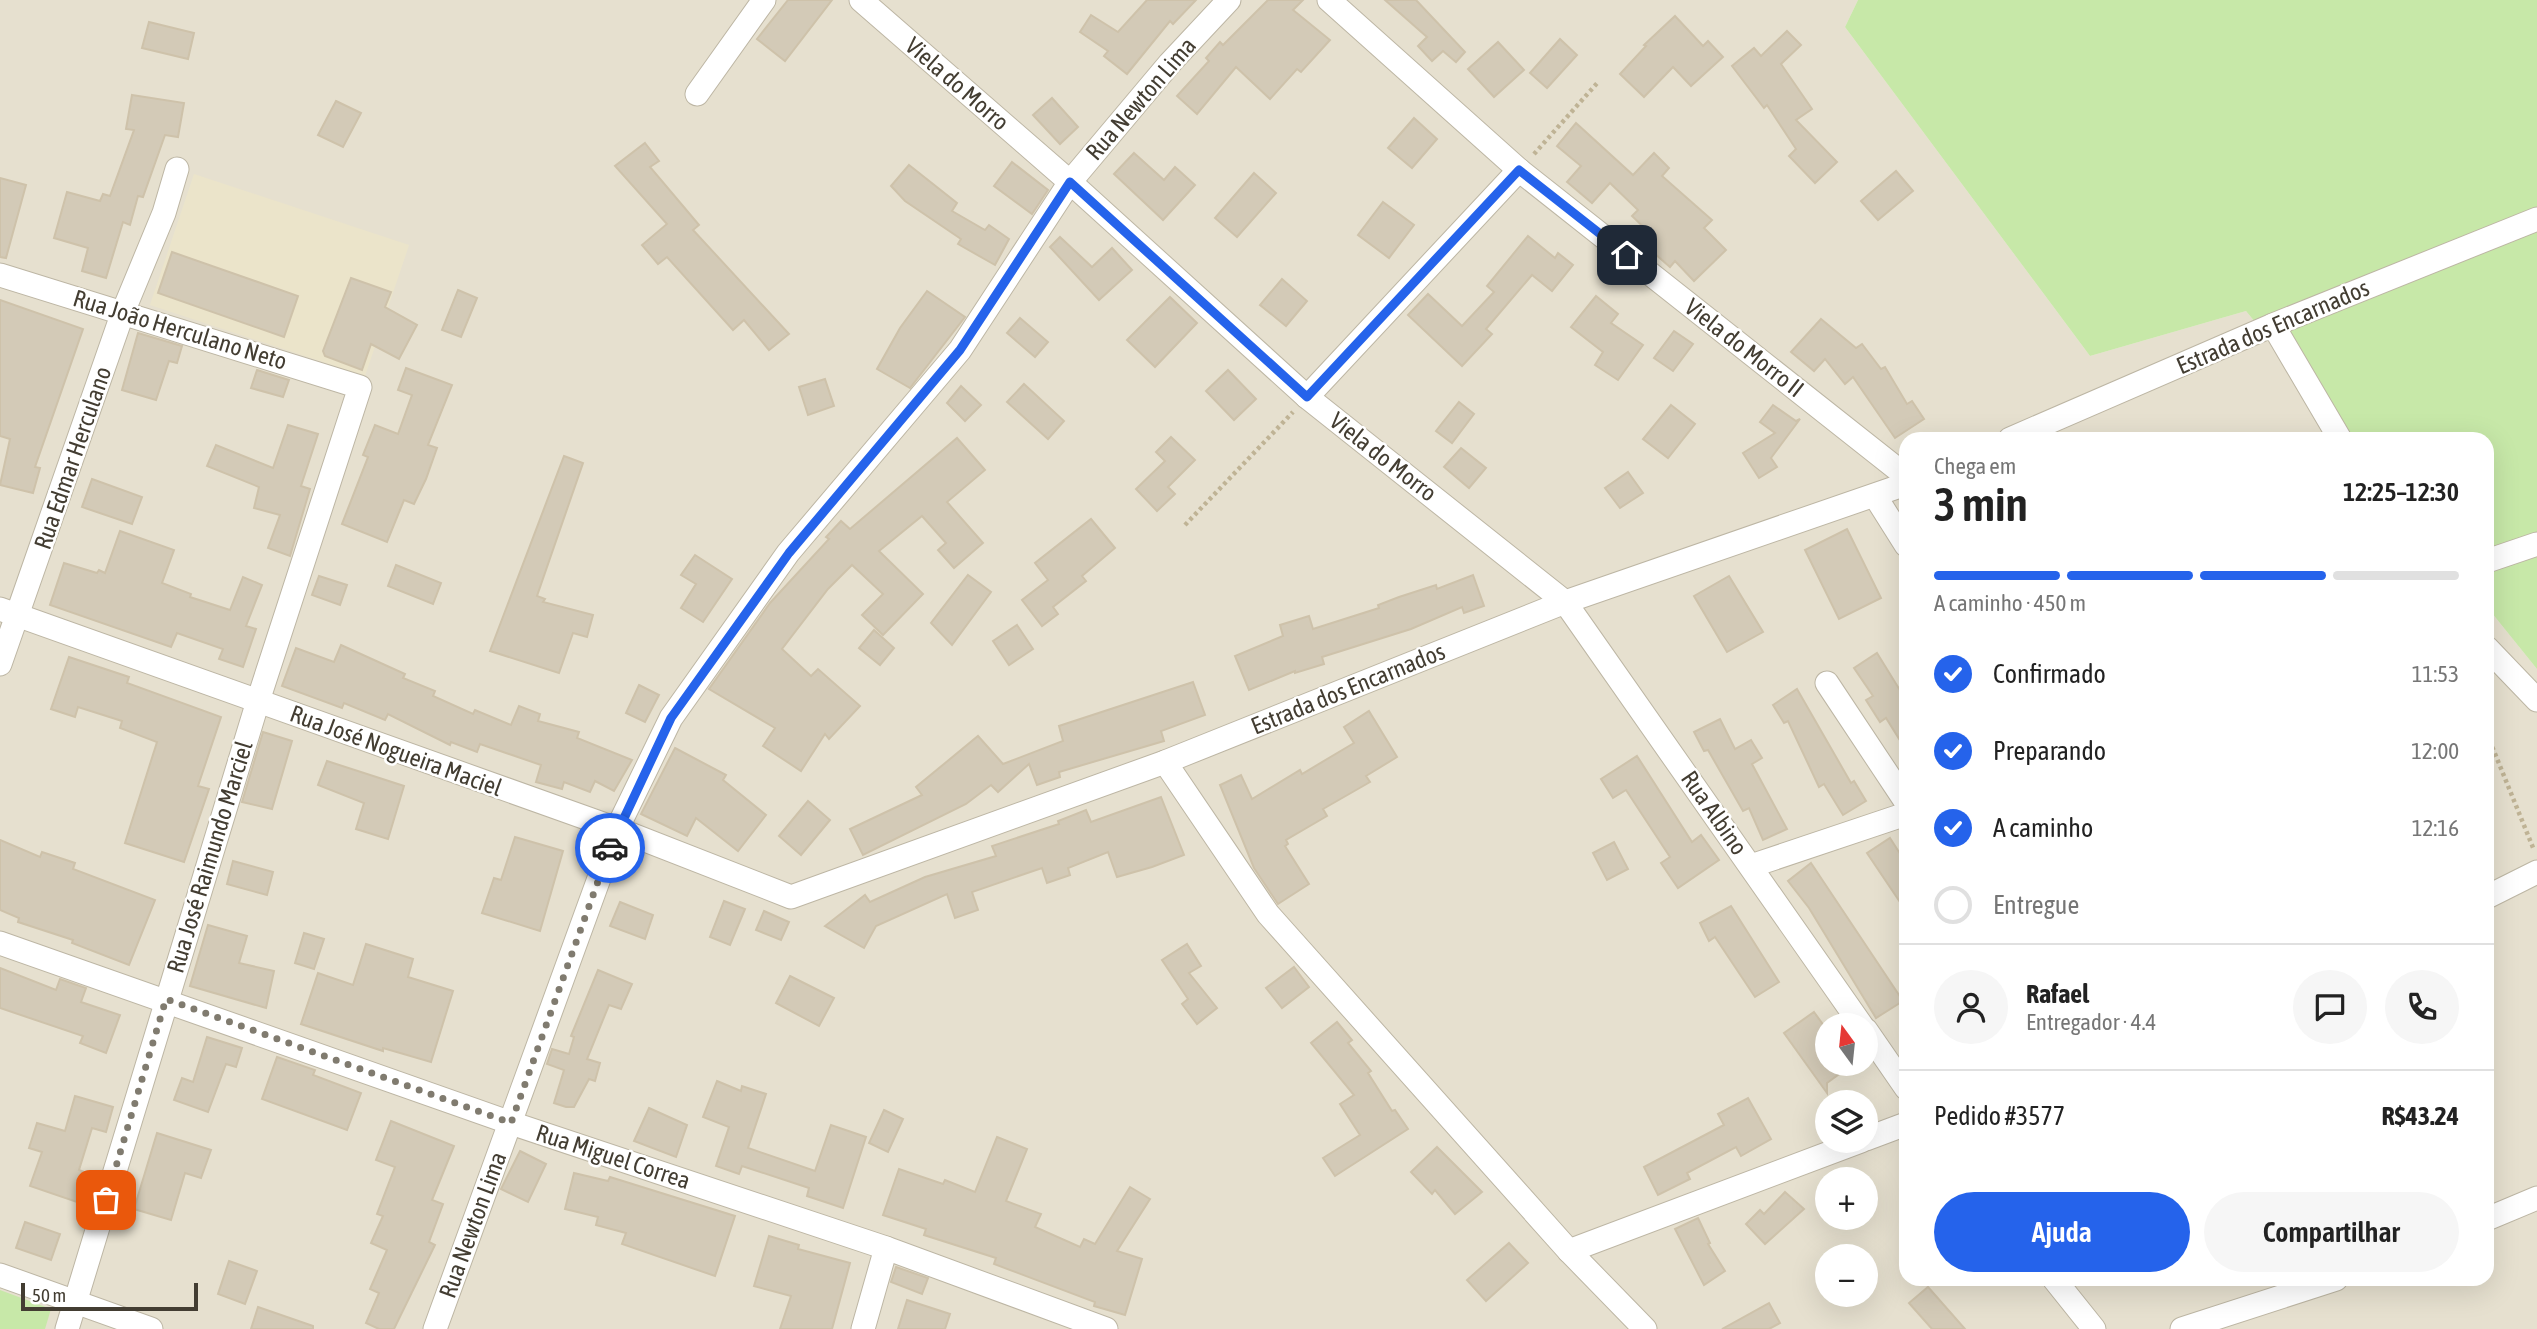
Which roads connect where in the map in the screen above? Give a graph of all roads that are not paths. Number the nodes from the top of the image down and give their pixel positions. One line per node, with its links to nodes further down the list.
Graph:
1 (764, 0): 5 (street)
2 (861, 0): 8 (street, Viela do Morro)
3 (1229, 0): 8 (street, Rua Newton Lima)
4 (1329, 0): 7 (street, Viela do Morro II)
5 (697, 94)
6 (177, 169): 11 (street, Rua Edmar Herculano)
7 (1519, 170): 14 (street); 17 (street, Viela do Morro II)
8 (1070, 182): 14 (street, Viela do Morro); 33 (street, Rua Newton Lima)
9 (2537, 219): 12 (street, Estrada dos Encarnados)
10 (0, 275): 11 (street, Rua João Herculano Neto)
11 (123, 312): 13 (street, Rua João Herculano Neto); 24 (street, Rua Edmar Herculano)
12 (2273, 325): 15 (street, Estrada dos Encarnados); 16 (street)
13 (360, 387): 29 (street, Rua José Raimundo Marciel)
14 (1307, 397): 23 (street, Viela do Morro)
15 (2026, 432)
16 (2336, 432)
17 (1899, 470)
18 (1899, 487): 19 (street, Estrada dos Encarnados)
19 (1875, 496): 20 (street); 23 (street, Estrada dos Encarnados)
20 (1899, 534)
21 (2537, 544): 22 (street)
22 (2494, 559)
23 (1566, 602): 30 (street, Estrada dos Encarnados); 34 (street, Rua Albino)
24 (9, 612): 26 (street, Rua Edmar Herculano); 29 (street, Rua José Nogueira Maciel)
25 (2494, 655): 28 (street)
26 (0, 664)
27 (1828, 683): 31 (street)
28 (2537, 701)
29 (258, 702): 33 (street, Rua José Nogueira Maciel); 39 (street, Rua José Raimundo Marciel)
30 (1165, 762): 37 (street, Estrada dos Encarnados); 50 (street)
31 (1899, 791)
32 (1899, 816): 34 (street)
33 (617, 829): 37 (street, Rua José Nogueira Maciel); 43 (street, Rua Newton Lima)
34 (1751, 866): 40 (street, Rua Albino)
35 (2537, 872): 36 (street)
36 (2494, 894)
37 (791, 897)
38 (0, 943): 39 (street, Rua Miguel Correa)
39 (166, 999): 43 (street, Rua Miguel Correa); 54 (street, Rua José Raimundo Marciel)
40 (1853, 1013)
41 (1878, 1047): 42 (street)
42 (1899, 1078)
43 (511, 1123): 49 (street, Rua Miguel Correa); 57 (street, Rua Newton Lima)
44 (1899, 1127): 45 (street)
45 (1878, 1134)
46 (1829, 1153): 50 (street)
47 (2537, 1198): 48 (street)
48 (2494, 1216)
49 (886, 1248): 58 (street); 59 (street, Rua Miguel Correa)
50 (1569, 1251): 60 (street)
51 (0, 1275): 54 (street)
52 (2060, 1286): 61 (street)
53 (2314, 1286): 62 (street)
54 (76, 1301): 55 (street, Rua José Raimundo Marciel); 56 (street)
55 (67, 1329)
56 (151, 1329)
57 (435, 1329)
58 (863, 1329)
59 (1106, 1329)
60 (1645, 1329)
61 (2094, 1329)
62 (2182, 1329)

